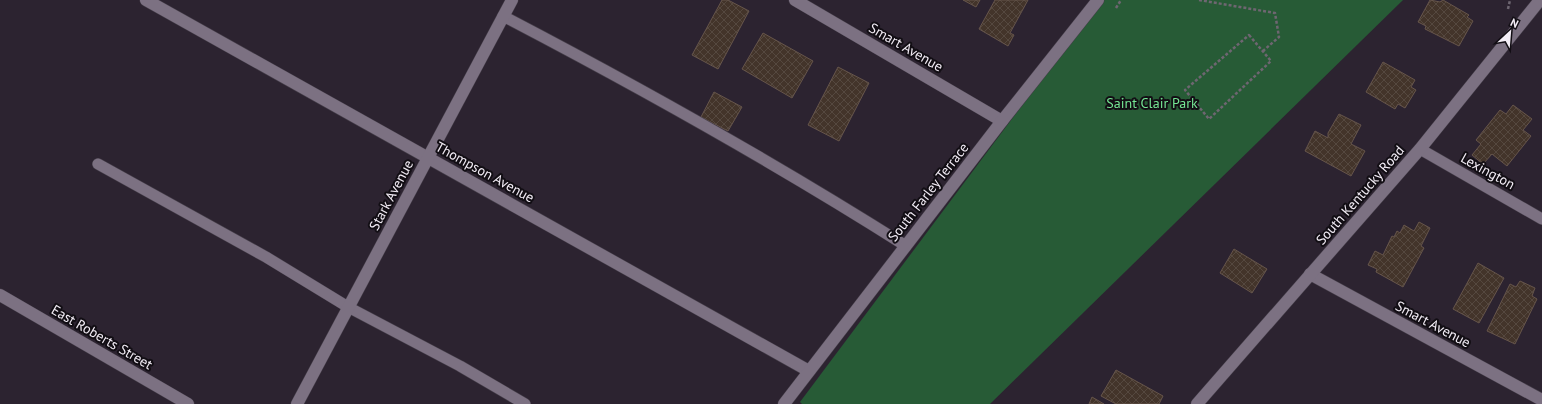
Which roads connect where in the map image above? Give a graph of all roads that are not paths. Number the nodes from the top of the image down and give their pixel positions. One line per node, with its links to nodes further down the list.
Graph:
1 (146, 0): 9 (street, Thompson Avenue)
2 (512, 0): 6 (street, Stark Avenue)
3 (796, 0): 7 (street, Smart Avenue)
4 (1098, 0): 7 (street, South Farley Terrace)
5 (1540, 0): 8 (street, South Kentucky Road)
6 (503, 16): 9 (street, Stark Avenue); 12 (lane)
7 (1002, 121): 12 (street, South Farley Terrace)
8 (1420, 149): 11 (lane, Lexington); 13 (street, South Kentucky Road)
9 (428, 157): 15 (street, Stark Avenue); 16 (street, Thompson Avenue)
10 (98, 164): 15 (lane)
11 (1542, 219)
12 (906, 246): 16 (street, South Farley Terrace)
13 (1310, 274): 17 (street, Smart Avenue); 22 (street, South Kentucky Road)
14 (0, 296): 18 (street, East Roberts Street)
15 (348, 307): 19 (street, Stark Avenue); 20 (lane)
16 (809, 371): 21 (street, South Farley Terrace)
17 (1542, 400)
18 (188, 404)
19 (297, 404)
20 (525, 404)
21 (784, 404)
22 (1197, 404)

